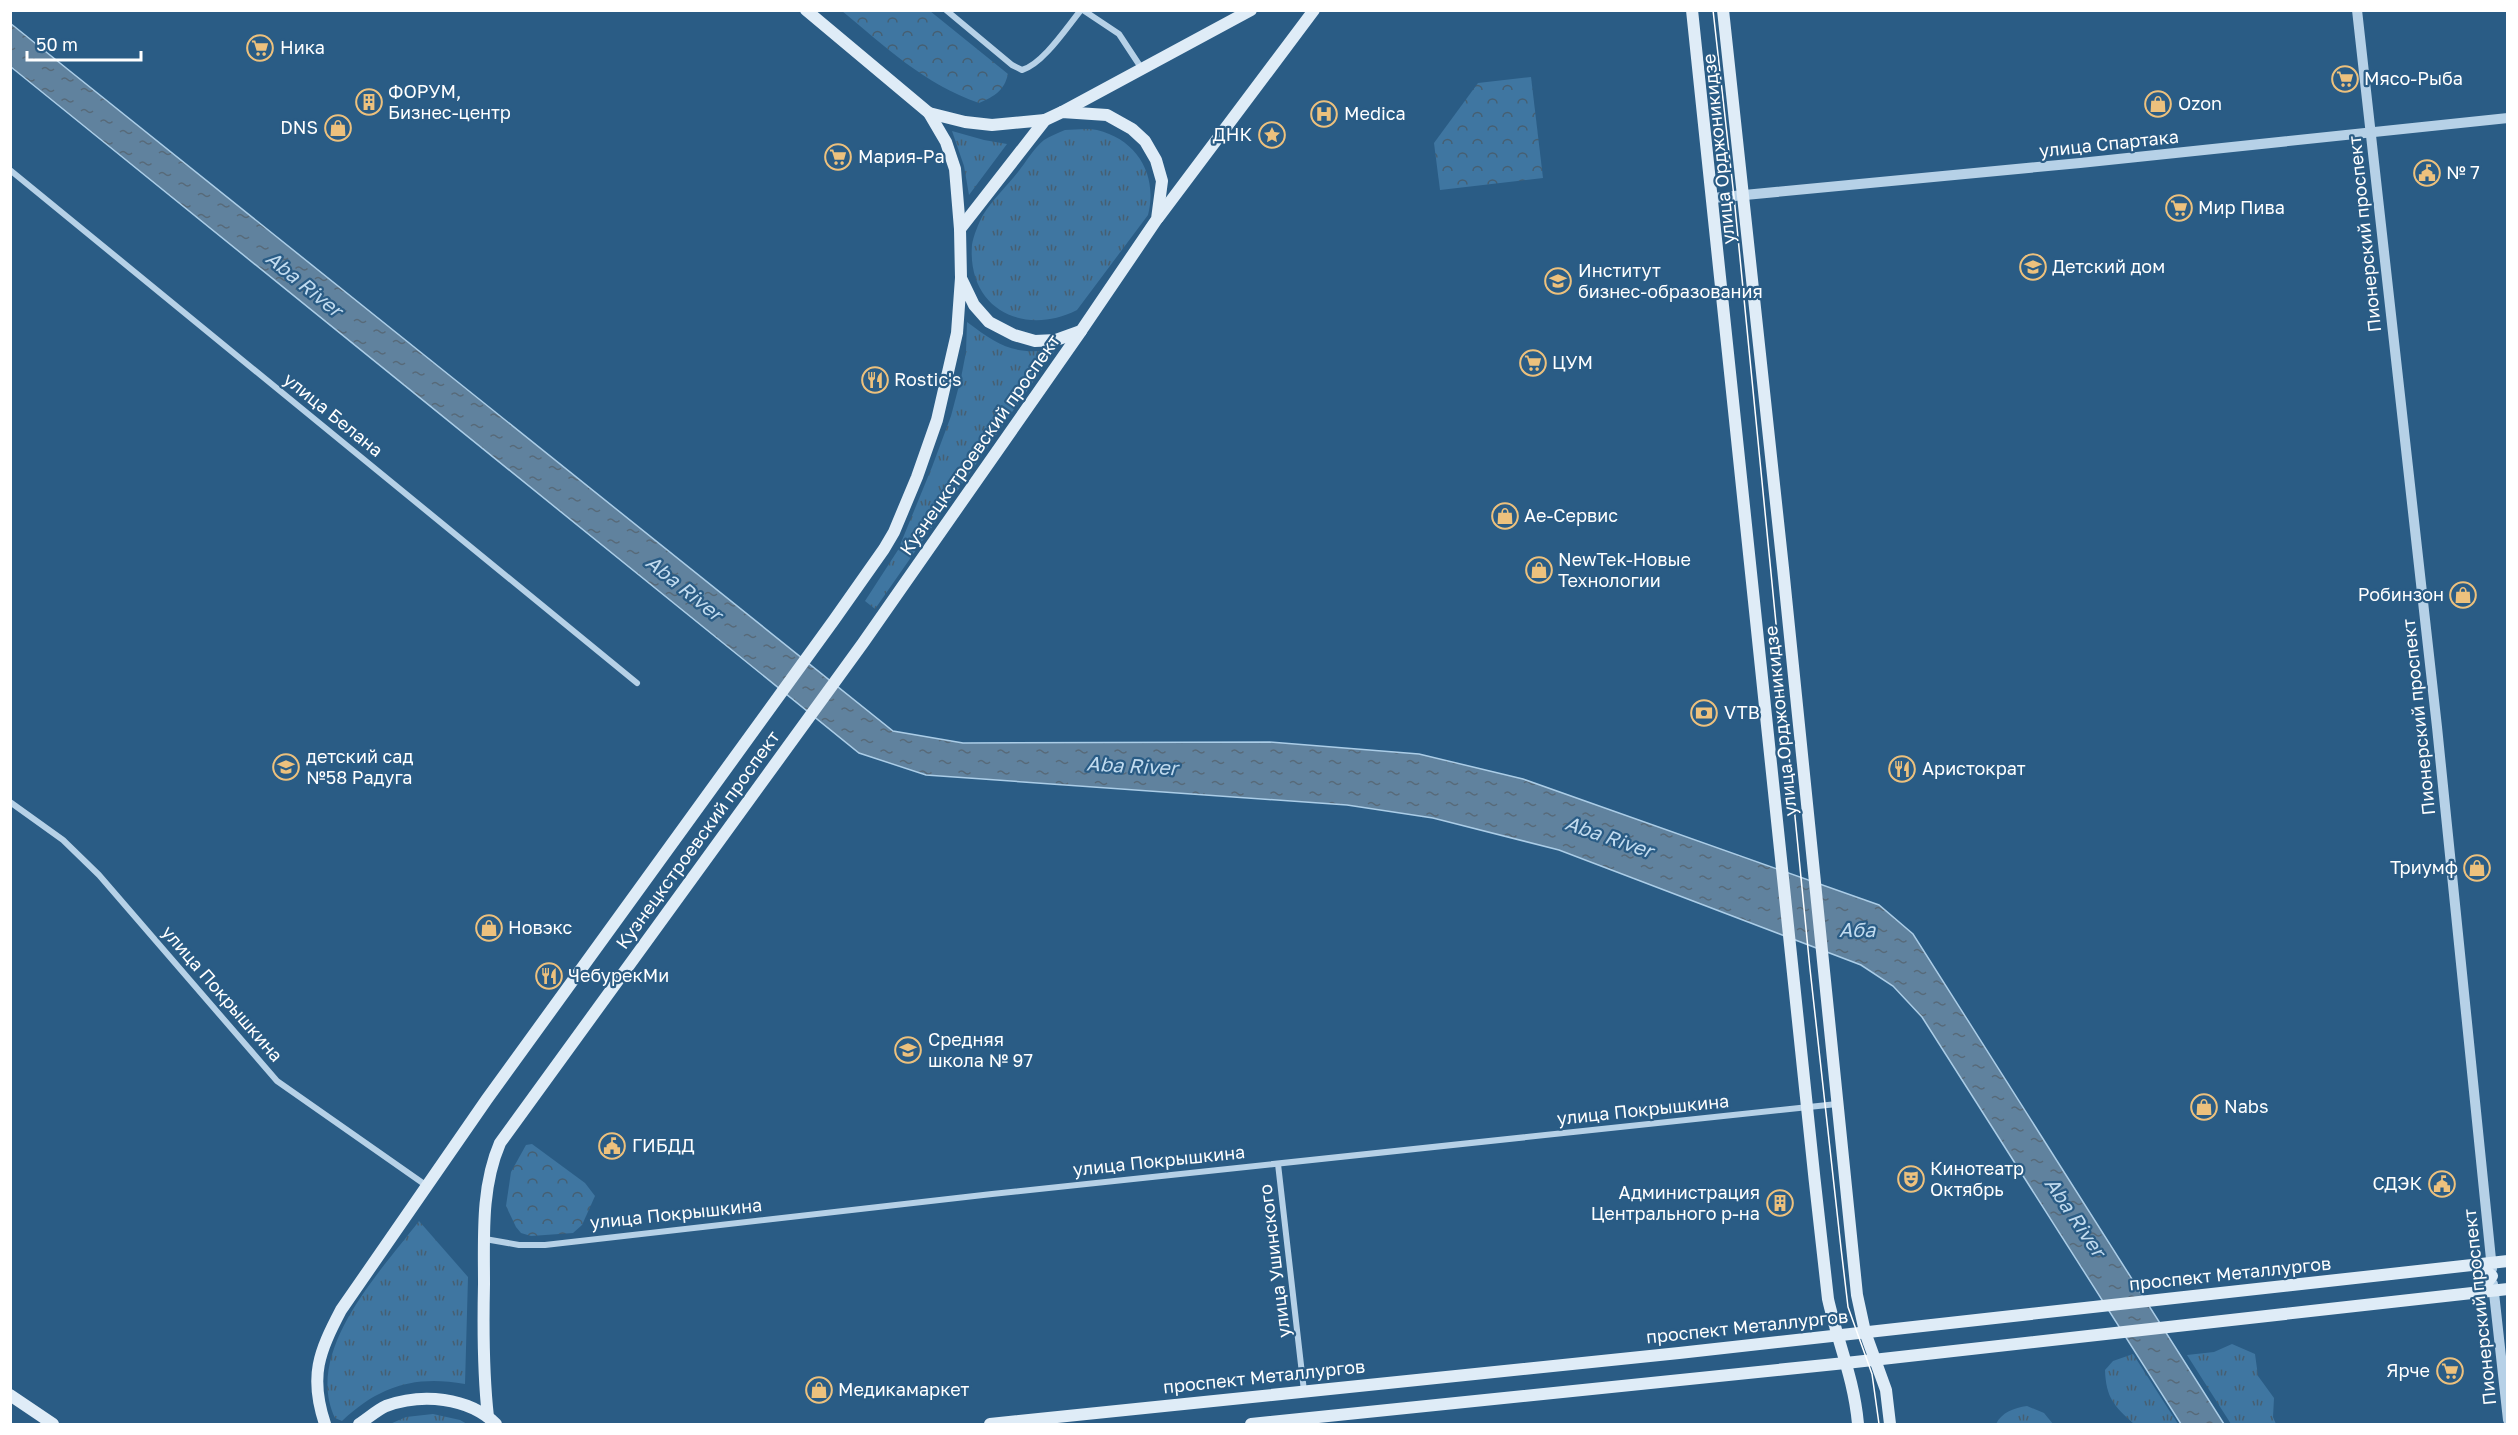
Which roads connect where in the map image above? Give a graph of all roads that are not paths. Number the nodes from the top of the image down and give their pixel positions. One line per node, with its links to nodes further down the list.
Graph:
1 (806, 10): 11 (main road)
2 (946, 10): 3 (street)
3 (1082, 10): 9 (street)
4 (1251, 10): 9 (main road)
5 (1314, 10): 18 (main road)
6 (1692, 10): 17 (main road, улица Орджоникидзе)
7 (1723, 10): 16 (main road, улица Орджоникидзе)
8 (2356, 10): 14 (street, Пионерский проспект)
9 (1142, 70): 10 (main road)
10 (1062, 112): 13 (main road); 18 (main road)
11 (929, 113): 13 (main road); 19 (main road)
12 (2508, 118): 14 (street, улица Спартака)
13 (1045, 120): 19 (main road)
14 (2371, 133): 16 (street, улица Спартака); 30 (street, Пионерский проспект)
15 (10, 170): 22 (street, улица Белана)
16 (1743, 196): 17 (street, улица Спартака); 24 (main road, улица Орджоникидзе)
17 (1713, 198): 25 (main road, улица Орджоникидзе)
18 (1157, 219): 21 (main road)
19 (960, 229): 20 (main road)
20 (961, 278): 21 (main road); 27 (main road, Кузнецкстроевский проспект)
21 (1081, 331): 28 (main road, Кузнецкстроевский проспект)
22 (638, 682)
23 (10, 802): 27 (street, улица Покрышкина)
24 (1838, 1104): 25 (street, улица Покрышкина); 35 (main road, улица Орджоникидзе)
25 (1806, 1108): 26 (street, улица Покрышкина); 36 (main road, улица Орджоникидзе)
26 (1278, 1164): 28 (street, улица Покрышкина); 39 (street, улица Ушинского)
27 (427, 1186): 45 (main road, Кузнецкстроевский проспект)
28 (484, 1239): 42 (main road, Кузнецкстроевский проспект)
29 (2508, 1261): 30 (main road, проспект Металлургов)
30 (2485, 1264): 31 (main road); 35 (main road, проспект Металлургов)
31 (2492, 1276): 33 (street, Пионерский проспект); 34 (main road)
32 (2508, 1289): 33 (main road)
33 (2494, 1290): 34 (main road); 41 (street, Пионерский проспект)
34 (2480, 1292): 37 (main road)
35 (1865, 1332): 36 (main road, проспект Металлургов); 37 (main road, улица Орджоникидзе)
36 (1836, 1335): 38 (main road, улица Орджоникидзе); 39 (main road, проспект Металлургов)
37 (1876, 1359): 38 (main road); 50 (main road, улица Орджоникидзе)
38 (1846, 1363): 43 (main road); 49 (main road, улица Орджоникидзе)
39 (1304, 1391): 47 (main road, проспект Металлургов)
40 (10, 1395): 44 (main road)
41 (2508, 1420)
42 (492, 1421): 46 (main road)
43 (1306, 1422): 48 (main road)
44 (53, 1425)
45 (324, 1425)
46 (359, 1425)
47 (990, 1425)
48 (1251, 1425)
49 (1858, 1425)
50 (1890, 1425)

